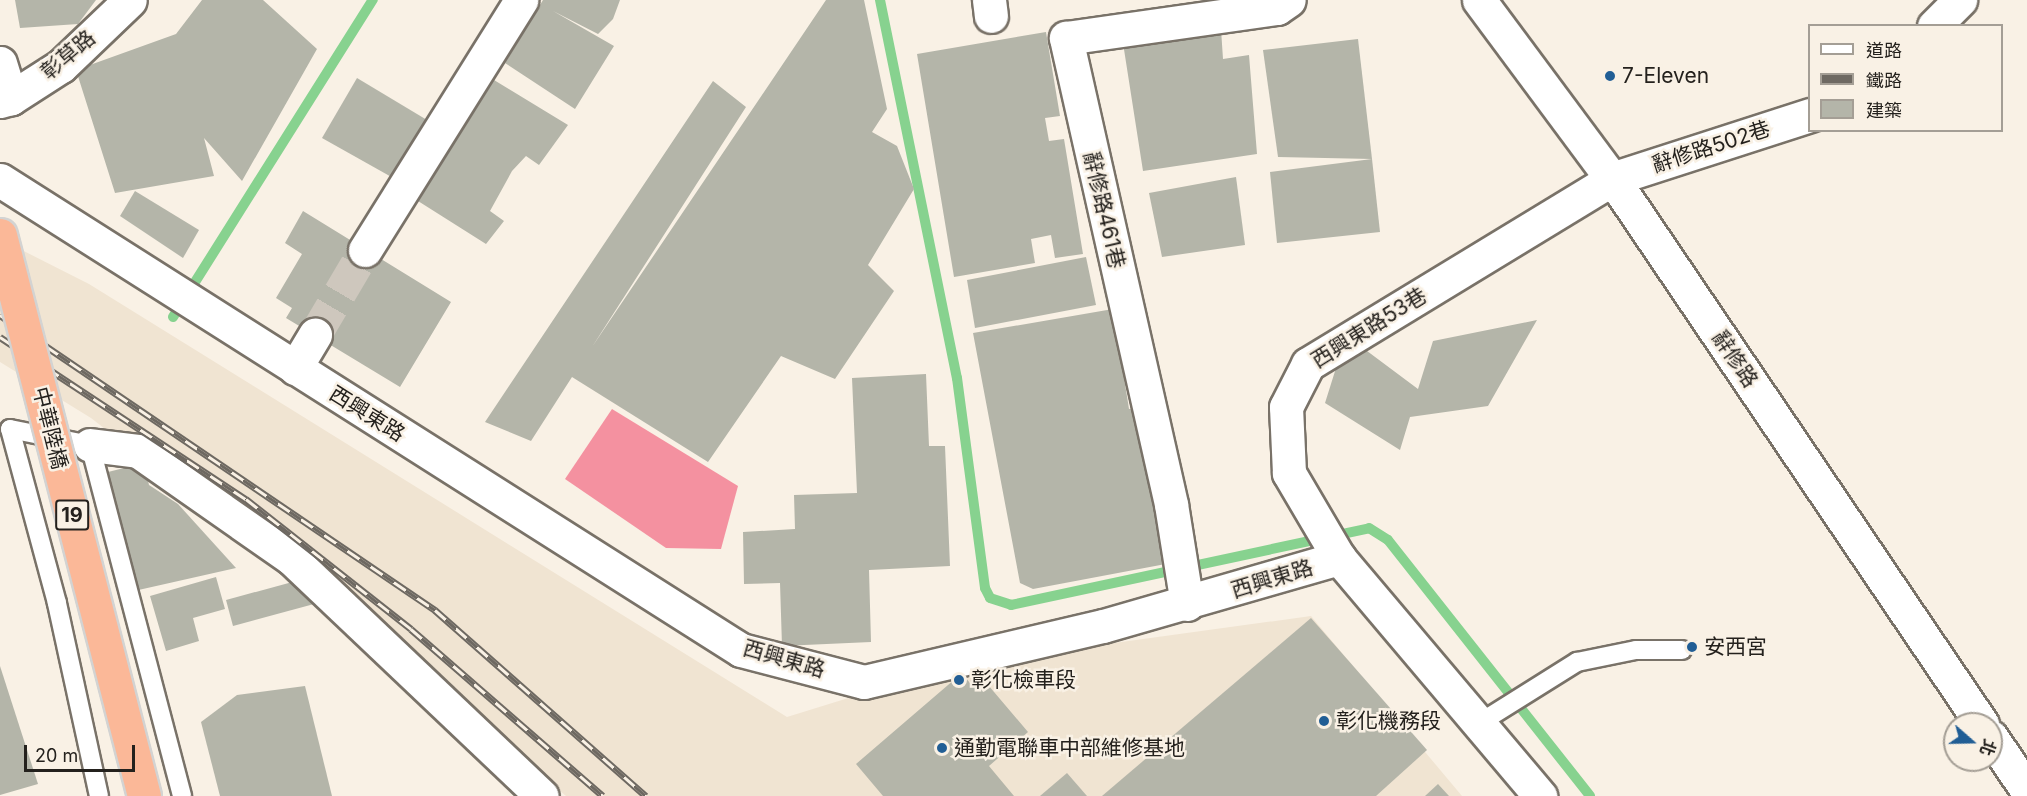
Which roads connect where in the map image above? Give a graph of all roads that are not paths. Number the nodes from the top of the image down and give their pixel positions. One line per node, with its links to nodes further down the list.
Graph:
1 (130, 0): 8 (street, 彰草路)
2 (522, 0): 13 (street)
3 (1289, 0): 18 (street, 辭修路461巷)
4 (1479, 0): 10 (street, 辭修路)
5 (1960, 0): 6 (street)
6 (1936, 24)
7 (0, 63): 8 (street)
8 (6, 100)
9 (1808, 115): 10 (street, 辭修路502巷)
10 (1612, 179): 17 (street, 西興東路53巷); 20 (street, 辭修路)
11 (0, 180): 15 (street, 西興東路)
12 (0, 235): 25 (main road, 中華陸橋 / 19, bridge)
13 (365, 250)
14 (315, 334): 15 (street)
15 (295, 368): 18 (street, 西興東路)
16 (90, 445): 24 (lane); 26 (lane); 27 (street)
17 (1339, 558): 18 (street, 西興東路); 21 (street, 西興東路)
18 (1187, 604)
19 (1682, 650): 21 (lane)
20 (1974, 712)
21 (1478, 724): 28 (street, 西興東路)
22 (2003, 755): 23 (street)
23 (2027, 790)
24 (99, 796)
25 (144, 796)
26 (182, 796)
27 (542, 796)
28 (1540, 796)

